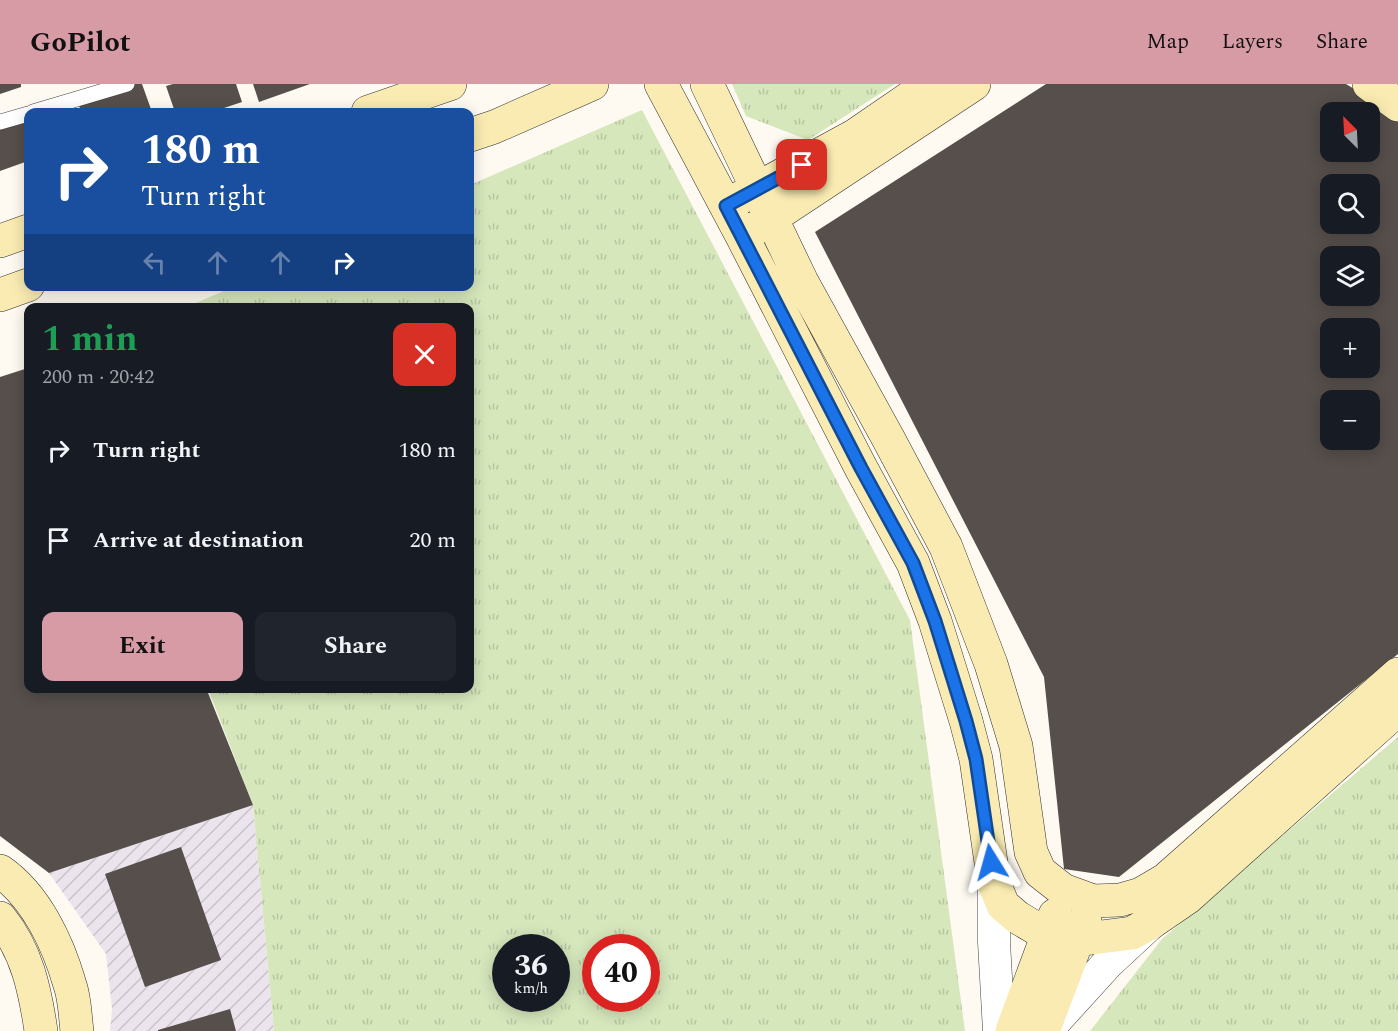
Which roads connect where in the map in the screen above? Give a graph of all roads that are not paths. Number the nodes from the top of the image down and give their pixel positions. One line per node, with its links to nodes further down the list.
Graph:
1 (127, 84): 10 (lane)
2 (450, 84): 11 (street)
3 (592, 84): 14 (street)
4 (662, 84): 16 (street)
5 (707, 84): 15 (street)
6 (930, 84): 15 (street)
7 (974, 84): 17 (street)
8 (1369, 84): 9 (street)
9 (1398, 105)
10 (46, 108)
11 (380, 108)
12 (24, 115): 13 (lane)
13 (0, 122)
14 (474, 134)
15 (757, 189): 16 (street); 17 (street)
16 (726, 206): 19 (street)
17 (771, 219): 19 (street); 23 (street)
18 (24, 232): 20 (street)
19 (742, 236): 24 (street)
20 (0, 241)
21 (24, 286): 22 (street)
22 (0, 295)
23 (946, 547): 24 (street); 29 (street)
24 (913, 563): 28 (street)
25 (1398, 674): 30 (street)
26 (1398, 709): 32 (street)
27 (0, 871): 35 (street)
28 (994, 883): 33 (street); 36 (street)
29 (1063, 890): 30 (street); 33 (street)
30 (1093, 902): 33 (street)
31 (0, 918): 34 (street)
32 (1152, 922): 33 (street); 38 (street)
33 (1063, 938): 37 (street); 38 (street)
34 (41, 1031)
35 (77, 1031)
36 (999, 1031)
37 (1012, 1031)
38 (1044, 1031)

